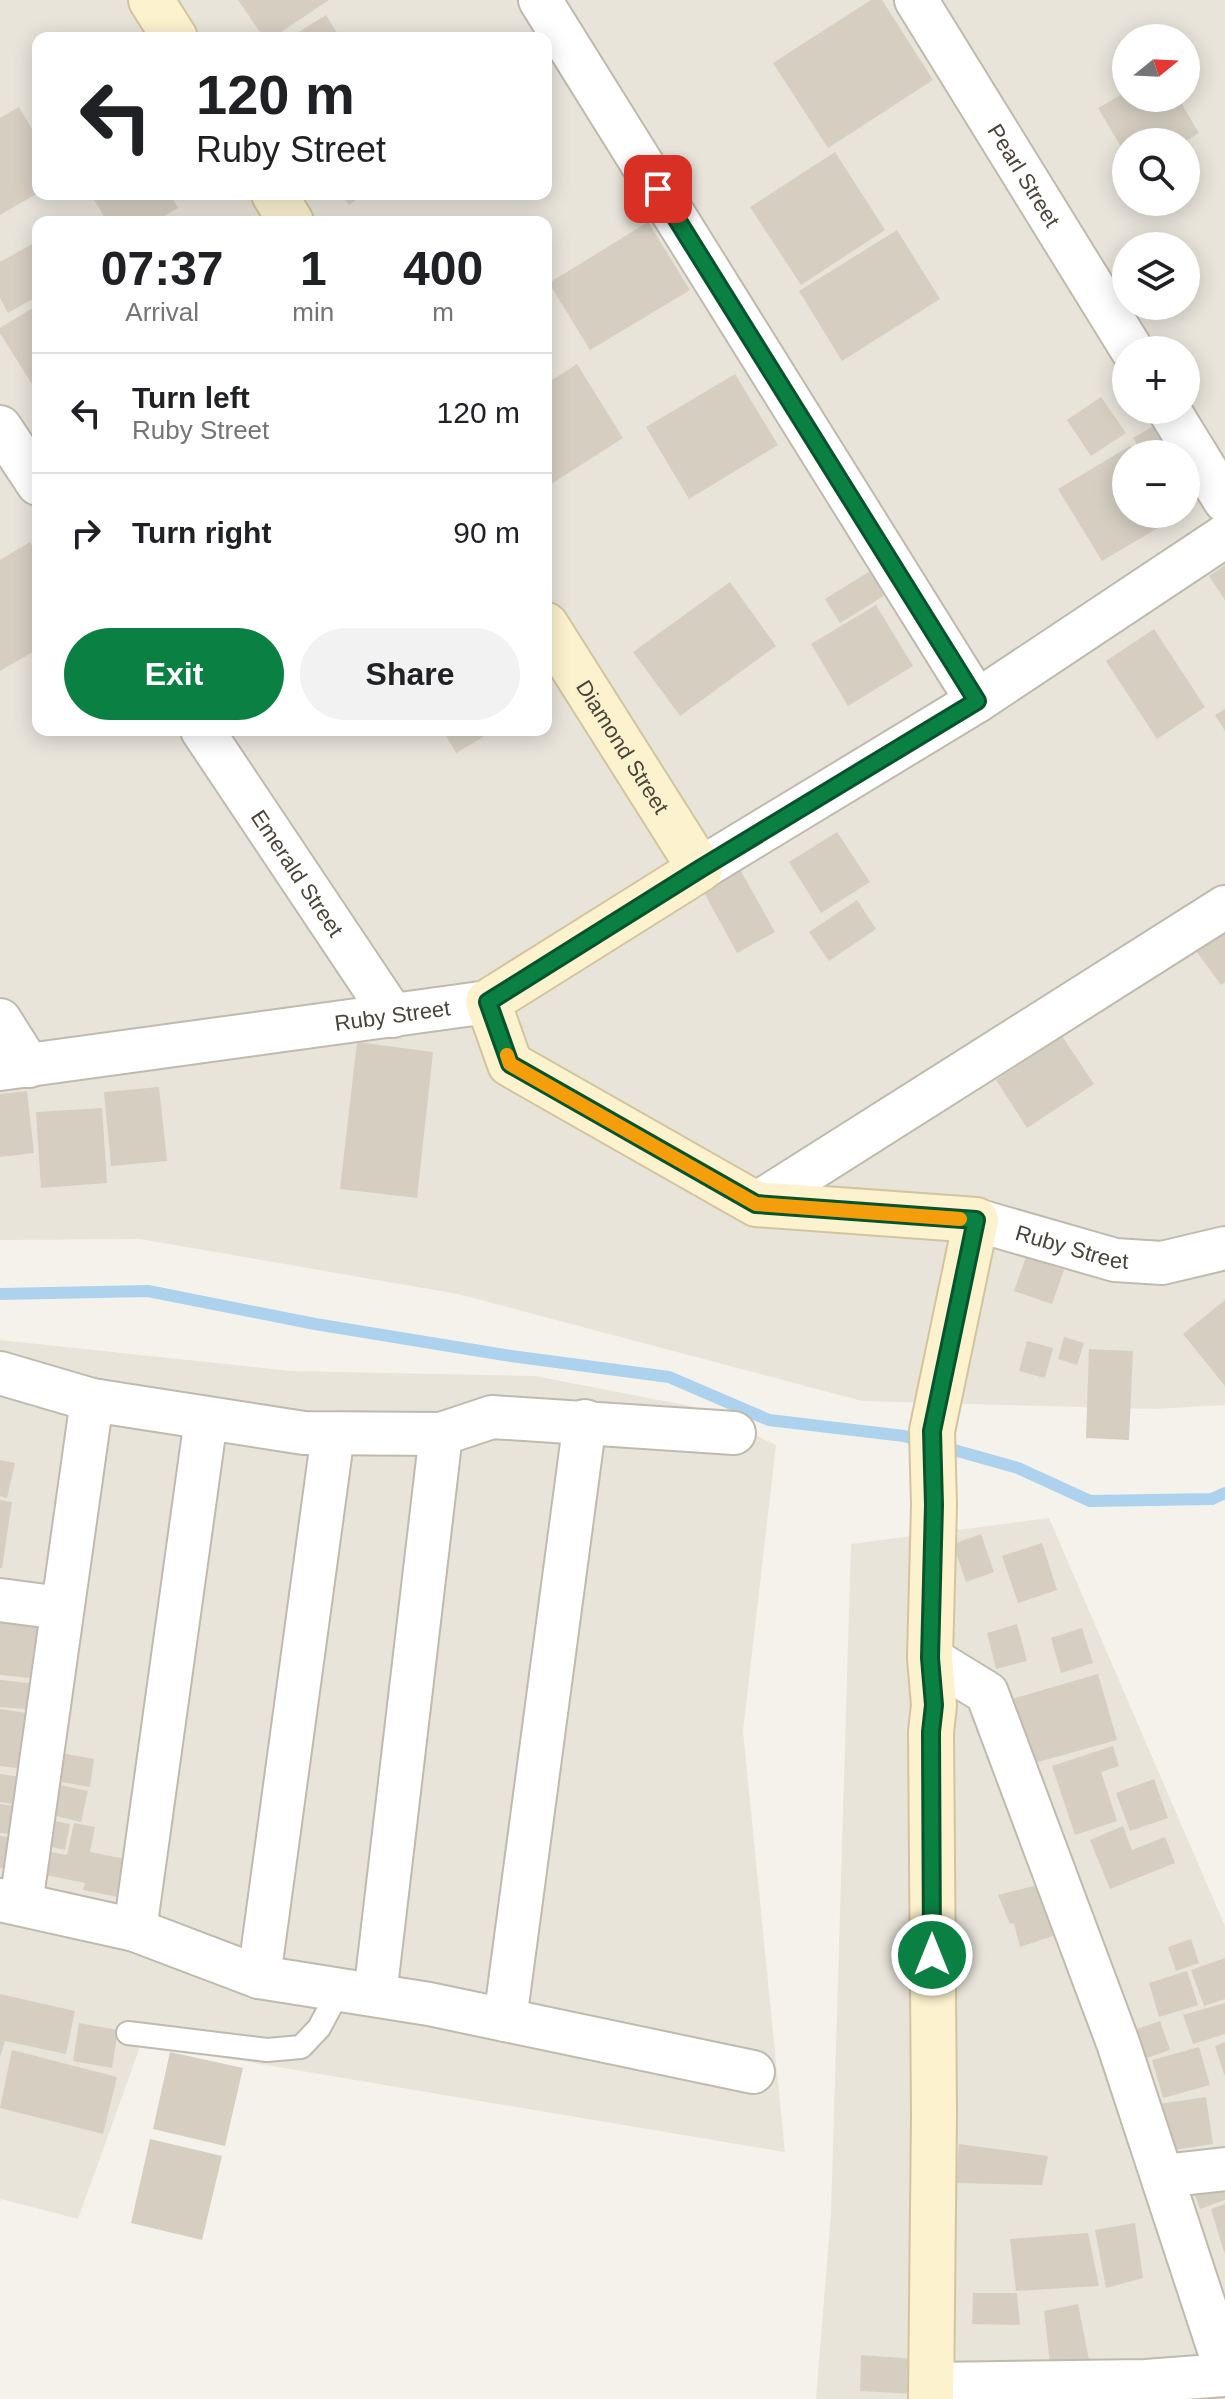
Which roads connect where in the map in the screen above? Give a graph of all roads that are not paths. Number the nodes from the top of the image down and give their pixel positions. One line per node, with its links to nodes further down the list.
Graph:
1 (151, 0): 4 (street)
2 (540, 0): 12 (street)
3 (916, 0): 5 (street, Pearl Street)
4 (171, 32)
5 (1123, 336)
6 (1178, 424): 9 (street)
7 (0, 427): 8 (street)
8 (32, 475)
9 (1225, 501)
10 (1225, 536): 12 (street)
11 (552, 635): 14 (street, Diamond Street)
12 (977, 701): 14 (street)
13 (206, 736): 17 (street, Emerald Street)
14 (700, 869): 16 (street)
15 (1225, 907): 20 (street)
16 (488, 1002): 17 (street, Ruby Street); 20 (street, Ruby Street)
17 (393, 1016): 19 (street, Ruby Street)
18 (0, 1020): 19 (street)
19 (15, 1067)
20 (756, 1204): 21 (street, Ruby Street)
21 (976, 1220): 22 (street, Ruby Street); 32 (street)
22 (1225, 1248)
23 (0, 1373): 24 (street)
24 (92, 1400): 25 (street); 31 (street)
25 (206, 1419): 28 (street); 34 (street)
26 (585, 1421): 27 (street); 29 (street); 37 (street)
27 (734, 1433)
28 (333, 1434): 29 (street); 35 (street)
29 (441, 1434): 36 (street)
30 (0, 1600): 31 (street)
31 (61, 1608): 33 (street)
32 (930, 1658): 41 (street); 44 (street)
33 (11, 1902): 34 (street)
34 (135, 1930): 35 (street)
35 (259, 1977): 36 (street)
36 (358, 1992): 37 (street); 38 (lane)
37 (505, 2020): 39 (street)
38 (128, 2033)
39 (753, 2072)
40 (1225, 2169): 41 (street)
41 (1163, 2176): 42 (street)
42 (1225, 2368)
43 (1225, 2375): 44 (street)
44 (931, 2392)

